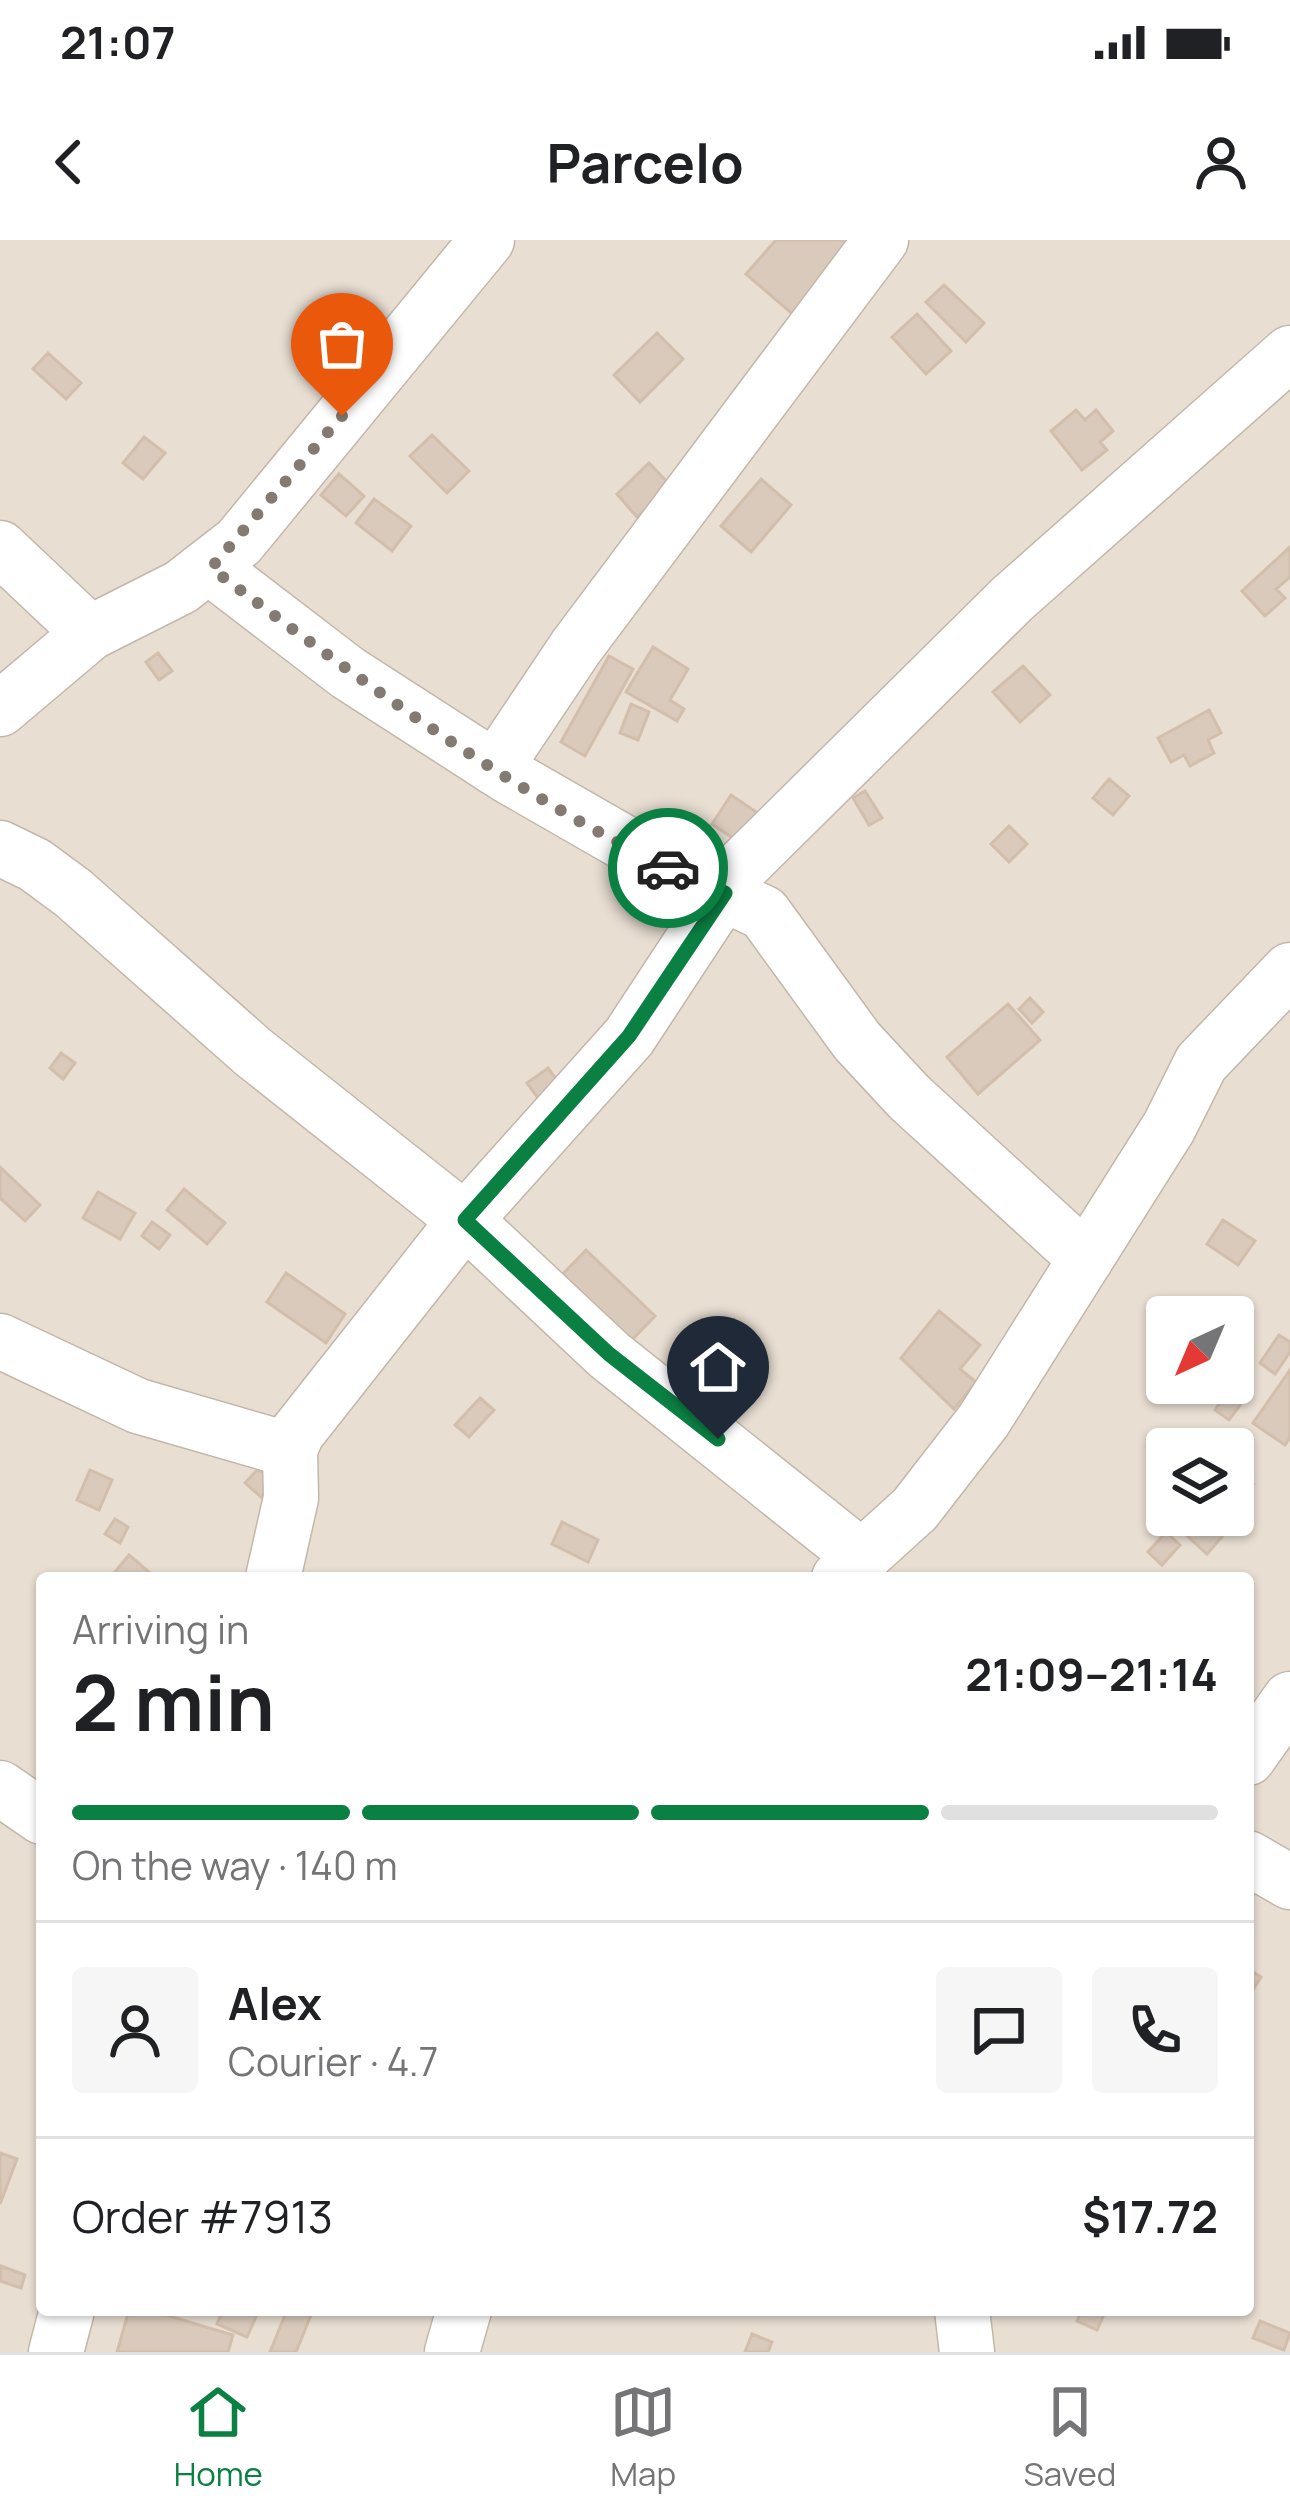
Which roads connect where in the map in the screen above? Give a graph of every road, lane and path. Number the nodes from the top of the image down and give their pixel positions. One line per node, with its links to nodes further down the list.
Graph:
1 (488, 240): 5 (street)
2 (880, 240): 8 (street)
3 (1290, 353): 10 (street)
4 (0, 548): 6 (street)
5 (211, 568): 6 (street); 8 (street)
6 (90, 633): 7 (street)
7 (0, 710)
8 (495, 768): 10 (street)
9 (0, 848): 12 (street)
10 (725, 893): 12 (street); 13 (street)
11 (1290, 970): 13 (street)
12 (465, 1220): 15 (street); 16 (street)
13 (1086, 1259): 16 (street)
14 (0, 1341): 15 (street)
15 (290, 1450): 17 (street)
16 (851, 1568)
17 (275, 1572)
18 (1290, 1699): 19 (street)
19 (1254, 1750)
20 (0, 1788): 21 (street)
21 (36, 1813)
22 (1254, 1861): 23 (street)
23 (1290, 1882)
24 (65, 2316): 27 (street)
25 (462, 2316): 28 (street)
26 (963, 2316): 29 (street)
27 (56, 2352)
28 (452, 2352)
29 (967, 2352)

